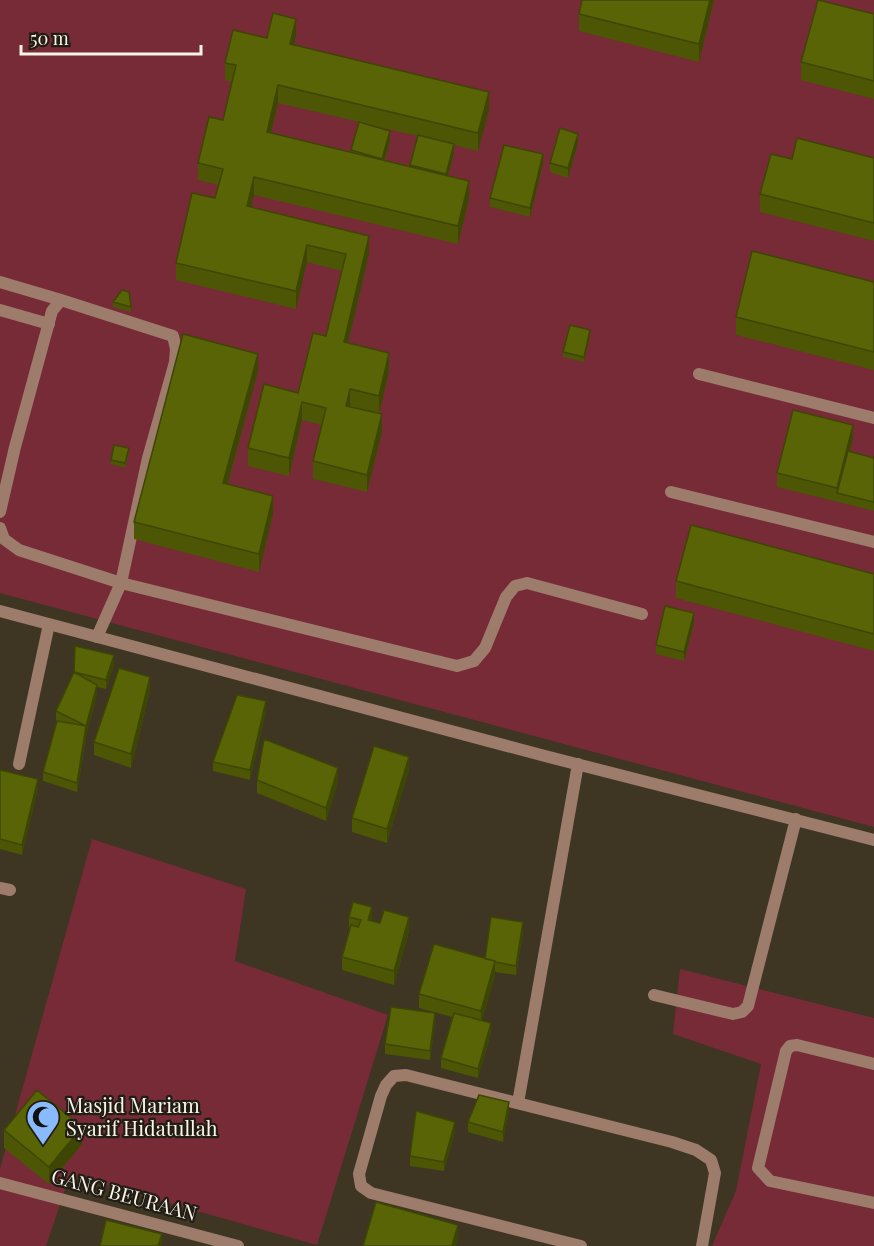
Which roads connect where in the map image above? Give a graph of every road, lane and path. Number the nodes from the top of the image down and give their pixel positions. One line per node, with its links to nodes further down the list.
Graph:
1 (0, 282): 2 (street)
2 (61, 300): 4 (street); 11 (street)
3 (0, 310): 4 (street)
4 (49, 324): 8 (street)
5 (699, 374): 6 (street)
6 (874, 418)
7 (671, 492): 10 (street)
8 (0, 512)
9 (0, 528): 11 (street)
10 (874, 542)
11 (121, 583): 13 (street); 15 (street)
12 (0, 611): 14 (street)
13 (642, 614)
14 (49, 624): 15 (street); 17 (street)
15 (97, 637): 16 (street)
16 (578, 764): 18 (street); 22 (street)
17 (19, 765)
18 (796, 819): 19 (street); 20 (street)
19 (874, 840)
20 (654, 995)
21 (874, 1064): 24 (street)
22 (518, 1103): 27 (street); 28 (street)
23 (0, 1183): 25 (street, GANG BEURAAN)
24 (874, 1203)
25 (214, 1243): 26 (street, GANG BEURAAN)
26 (238, 1246)
27 (581, 1246)
28 (702, 1246)

